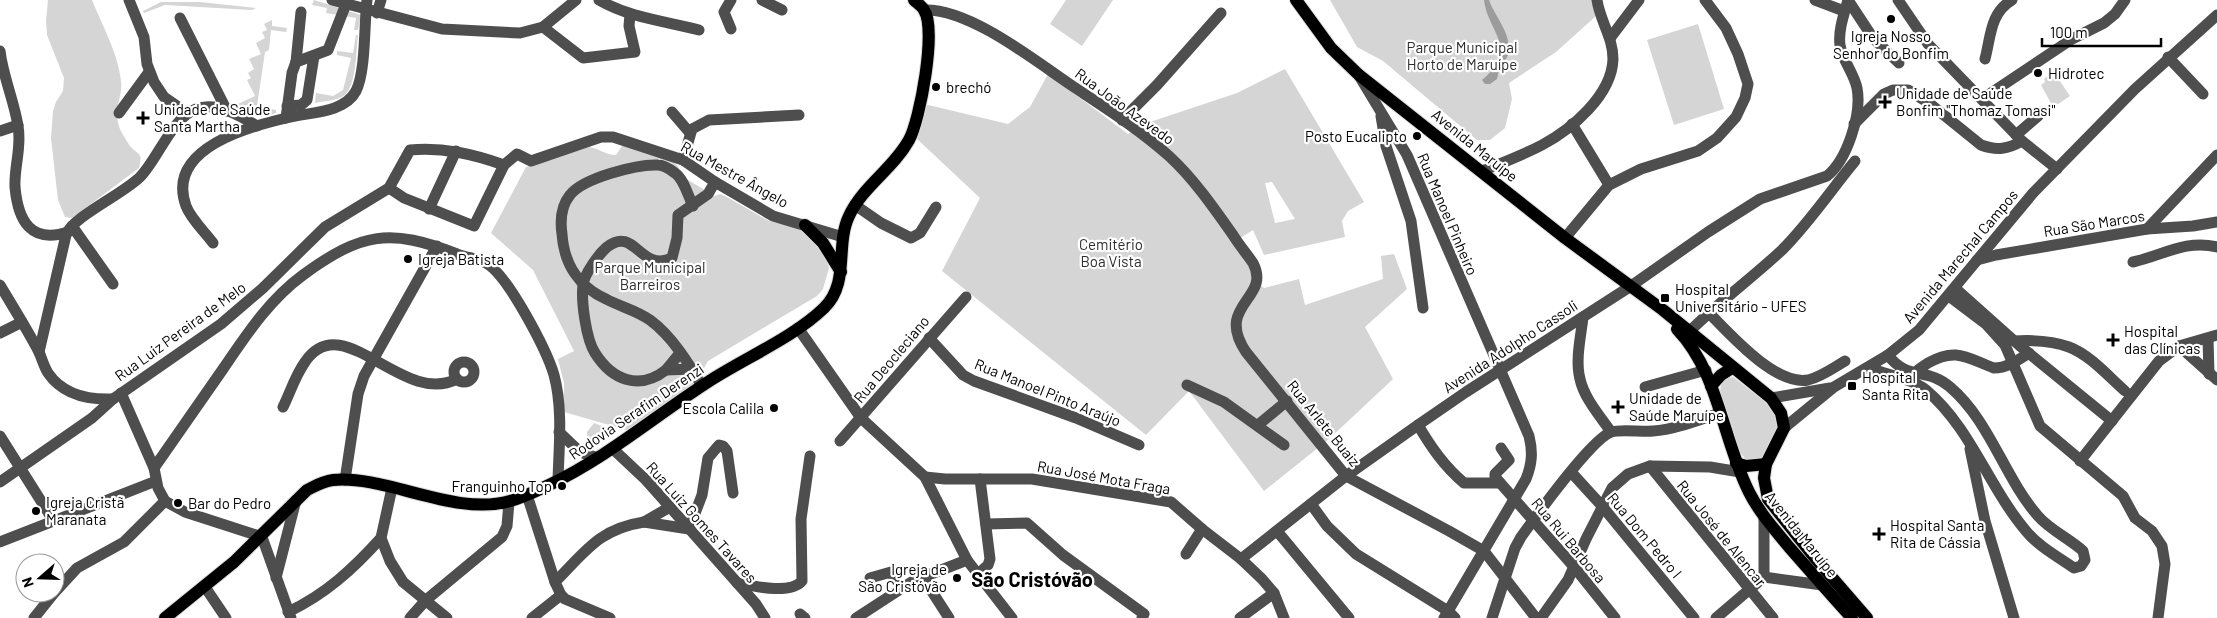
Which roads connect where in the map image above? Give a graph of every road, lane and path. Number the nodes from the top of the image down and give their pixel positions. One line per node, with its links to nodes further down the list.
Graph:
1 (129, 0): 39 (street)
2 (332, 0): 17 (street)
3 (381, 0): 23 (street)
4 (576, 0): 28 (street)
5 (599, 0): 25 (street)
6 (731, 0): 29 (street)
7 (762, 0): 20 (street)
8 (914, 0): 21 (main road)
9 (1296, 0): 40 (main road, Avenida Maruípe)
10 (1597, 0): 31 (street)
11 (1639, 0): 31 (street)
12 (1705, 0): 68 (street)
13 (1815, 0): 18 (street)
14 (1898, 0): 43 (street)
15 (2012, 0): 35 (street)
16 (2125, 0): 43 (street)
17 (346, 4): 19 (street); 33 (street)
18 (1846, 4): 37 (street); 54 (street, Avenida Adolpho Cassoli)
19 (366, 9): 23 (street); 46 (street)
20 (782, 10)
21 (925, 10): 52 (street, Rua João Azevedo); 71 (main road, Rodovia Serafim Derenzi)
22 (301, 12): 36 (street)
23 (377, 13): 28 (street)
24 (1221, 13): 52 (street)
25 (630, 14): 28 (street); 30 (street)
26 (2217, 15): 34 (street)
27 (180, 18): 45 (street)
28 (543, 27)
29 (731, 29)
30 (699, 30)
31 (1611, 37): 53 (street)
32 (0, 50): 38 (street)
33 (314, 56): 36 (street); 46 (street)
34 (2168, 57): 42 (street); 65 (street, Avenida Marechal Campos)
35 (1985, 59)
36 (296, 62): 46 (street)
37 (1899, 63)
38 (1, 67): 41 (street)
39 (149, 72): 48 (street); 49 (street)
40 (1359, 75): 44 (street, Rua Manoel Pinheiro); 66 (main road, Avenida Maruípe)
41 (5, 92): 55 (street)
42 (2203, 94)
43 (1982, 98): 59 (street)
44 (1380, 107): 96 (street); 119 (street, Rua Manoel Pinheiro)
45 (227, 111): 49 (street); 56 (street)
46 (286, 112): 56 (street)
47 (672, 112): 58 (street)
48 (119, 113)
49 (187, 113): 76 (street)
50 (799, 115): 58 (street)
51 (2038, 116): 59 (street)
52 (1122, 120): 88 (street, Rua João Azevedo)
53 (1572, 124): 66 (street); 68 (street)
54 (1854, 124): 59 (street); 90 (street, Avenida Adolpho Cassoli)
55 (18, 125): 57 (street); 76 (street)
56 (257, 126): 80 (street)
57 (0, 131)
58 (690, 133): 62 (street)
59 (2019, 138): 65 (street)
60 (456, 151): 64 (street); 69 (street); 73 (street)
61 (2217, 155): 77 (street)
62 (683, 160): 64 (street, Rua Mestre Ângelo); 67 (street, Rua Mestre Ângelo)
63 (1855, 161): 97 (street)
64 (504, 165): 73 (street)
65 (2057, 169): 83 (street, Avenida Marechal Campos)
66 (1482, 171): 79 (main road, Avenida Maruípe)
67 (715, 182): 70 (street); 75 (street, Rua Mestre Ângelo)
68 (1609, 185): 79 (street)
69 (389, 188): 73 (street); 91 (street, Rua Luiz Pereira de Melo)
70 (692, 206): 87 (street); 87 (street)
71 (855, 206): 72 (street); 78 (main road, Rodovia Serafim Derenzi)
72 (936, 208)
73 (429, 209)
74 (2217, 222): 77 (street, Rua São Marcos)
75 (805, 225): 78 (street, Rua Mestre Ângelo); 85 (main road)
76 (70, 229): 86 (street); 107 (street)
77 (2148, 229): 83 (street, Rua São Marcos)
78 (843, 238): 85 (main road, Rodovia Serafim Derenzi)
79 (1565, 238): 90 (main road, Avenida Maruípe)
80 (213, 243)
81 (437, 247): 94 (street); 111 (street); 141 (street)
82 (2217, 247): 84 (street)
83 (1977, 260): 92 (street, Avenida Marechal Campos)
84 (2133, 262)
85 (841, 272): 100 (main road, Rodovia Serafim Derenzi)
86 (113, 284)
87 (583, 284): 108 (street); 117 (street)
88 (1257, 284): 131 (street, Rua Arlete Buaiz)
89 (0, 285): 99 (street)
90 (1631, 286): 95 (main road, Avenida Maruípe); 98 (street, Avenida Adolpho Cassoli)
91 (264, 288): 94 (street); 129 (street, Rua Luiz Pereira de Melo)
92 (1952, 292): 105 (street); 110 (street, Avenida Marechal Campos); 113 (street)
93 (966, 297): 104 (street, Rua Deocleciano)
94 (274, 300): 157 (street)
95 (1650, 300): 101 (main road, Avenida Maruípe); 118 (main road, Avenida Maruípe)
96 (1423, 308)
97 (1708, 312): 101 (street); 112 (street)
98 (1583, 317): 119 (street, Avenida Adolpho Cassoli); 142 (street)
99 (22, 322): 102 (street); 107 (street)
100 (798, 328): 124 (main road, Rodovia Serafim Derenzi); 134 (street)
101 (1690, 331): 114 (main road, Avenida Maruípe)
102 (0, 333)
103 (2213, 337): 106 (street); 120 (street)
104 (929, 338): 134 (street, Rua Deocleciano); 146 (street, Rua Manoel Pinto Araújo)
105 (2014, 341): 109 (street); 128 (street)
106 (2179, 346): 120 (street); 136 (street)
107 (39, 352): 129 (street)
108 (680, 353): 116 (street); 117 (street)
109 (2029, 353): 113 (street); 136 (street)
110 (1888, 355): 115 (street, Avenida Marechal Campos); 122 (street)
111 (372, 360): 121 (street); 132 (street); 163 (street)
112 (1845, 361)
113 (2013, 363): 122 (street); 152 (street)
114 (1732, 368): 125 (main road); 130 (main road, Avenida Maruípe)
115 (1868, 368): 122 (street); 127 (street, Avenida Marechal Campos)
116 (692, 369): 117 (street); 124 (street)
117 (666, 370)
118 (1706, 370): 125 (main road, Avenida Maruípe); 126 (street)
119 (1500, 371): 138 (street, Avenida Adolpho Cassoli); 173 (street, Rua Manoel Pinheiro)
120 (2213, 377)
121 (457, 379)
122 (1919, 379): 135 (street); 140 (street)
123 (1187, 385): 137 (street)
124 (702, 386): 149 (main road, Rodovia Serafim Derenzi)
125 (1711, 386): 133 (main road)
126 (1645, 387)
127 (1834, 388): 130 (street, Avenida Marechal Campos); 139 (street, Avenida Marechal Campos)
128 (2125, 391)
129 (117, 396): 154 (street, Rua Luiz Pereira de Melo); 157 (street)
130 (1771, 398): 139 (main road)
131 (1287, 401): 137 (street); 160 (street, Rua Arlete Buaiz)
132 (284, 408)
133 (1720, 413): 142 (street); 156 (main road, Avenida Maruípe)
134 (861, 418): 145 (street, Rua Deocleciano); 161 (street)
135 (1978, 419): 140 (street); 159 (street)
136 (2112, 421): 152 (street)
137 (1258, 425): 147 (street)
138 (1418, 425): 160 (street, Avenida Adolpho Cassoli); 168 (street)
139 (1784, 428): 153 (main road)
140 (1963, 430): 144 (street)
141 (559, 432): 151 (street); 164 (street)
142 (1611, 432): 158 (street)
143 (0, 436): 154 (street)
144 (1968, 440): 165 (street); 241 (street)
145 (840, 441)
146 (1139, 445)
147 (1284, 445)
148 (1501, 448): 168 (street)
149 (613, 449): 151 (main road, Rodovia Serafim Derenzi); 178 (street, Rua Luiz Gomes Tavares)
150 (810, 456): 205 (street)
151 (598, 458): 164 (main road, Rodovia Serafim Derenzi)
152 (2080, 461): 242 (street)
153 (1766, 464): 156 (main road); 240 (main road, Avenida Maruípe)
154 (21, 466): 167 (street, Rua Luiz Pereira de Melo); 181 (street)
155 (1650, 466): 156 (street); 177 (street); 209 (street, Rua José de Alencar)
156 (1738, 467): 179 (main road, Avenida Maruípe)
157 (154, 468): 166 (street)
158 (1571, 472): 177 (street, Rua Dom Pedro I); 182 (street)
159 (2007, 472): 165 (street); 180 (street)
160 (1346, 476): 176 (street, Avenida Adolpho Cassoli); 192 (street, Rua Arlete Buaiz)
161 (925, 477): 162 (street, Rua José Mota Fraga); 195 (street)
162 (980, 479): 184 (street); 186 (street, Rua José Mota Fraga)
163 (345, 480): 169 (main road, Rodovia Serafim Derenzi); 172 (main road, Rodovia Serafim Derenzi)
164 (558, 480): 171 (main road, Rodovia Serafim Derenzi)
165 (1992, 480): 188 (street)
166 (156, 481): 174 (street); 181 (street)
167 (0, 482)
168 (1500, 483): 173 (street, Rua Rui Barbosa)
169 (392, 488): 175 (main road, Rodovia Serafim Derenzi); 190 (street)
170 (733, 493): 185 (street)
171 (527, 495): 175 (main road, Rodovia Serafim Derenzi); 204 (street)
172 (296, 500): 189 (main road, Rodovia Serafim Derenzi); 200 (street)
173 (1515, 500): 182 (street, Rua Rui Barbosa); 192 (street, Rua Manoel Pinheiro)
174 (165, 501): 189 (street); 203 (street)
175 (509, 502): 212 (street)
176 (1311, 504): 187 (street, Avenida Adolpho Cassoli); 217 (street)
177 (1602, 506): 196 (street); 236 (street, Rua Dom Pedro I)
178 (670, 507): 183 (street); 185 (street, Rua Luiz Gomes Tavares)
179 (1764, 517): 199 (street); 206 (main road, Avenida Maruípe)
180 (2039, 518): 188 (street); 188 (street)
181 (53, 520): 191 (street)
182 (1533, 520): 196 (street, Rua Rui Barbosa); 202 (street)
183 (644, 522): 185 (street); 204 (street)
184 (986, 524): 197 (street); 216 (street)
185 (689, 529): 205 (street, Rua Luiz Gomes Tavares)
186 (1202, 529): 193 (street); 194 (street, Rua José Mota Fraga)
187 (1276, 531): 194 (street, Avenida Adolpho Cassoli); 231 (street)
188 (2026, 531)
189 (262, 536): 200 (street); 207 (main road, Rodovia Serafim Derenzi)
190 (381, 538): 212 (street); 215 (street)
191 (0, 542)
192 (1484, 551): 202 (street); 217 (street, Rua Manoel Pinheiro)
193 (1186, 554)
194 (1241, 558): 210 (street, Rua José Mota Fraga)
195 (967, 560): 197 (street); 198 (street)
196 (1575, 568): 234 (street); 235 (street, Rua Rui Barbosa)
197 (977, 575): 228 (street)
198 (922, 576): 208 (street); 227 (street)
199 (1764, 576): 206 (street); 209 (street)
200 (276, 578): 215 (street)
201 (870, 578): 208 (street)
202 (1506, 579): 232 (street); 233 (street)
203 (65, 580)
204 (555, 582): 211 (street)
205 (737, 582): 218 (street, Rua Luiz Gomes Tavares)
206 (1822, 586): 239 (main road, Avenida Maruípe)
207 (205, 587): 214 (main road, Rodovia Serafim Derenzi); 221 (street)
208 (900, 588): 226 (street)
209 (1748, 590): 237 (street); 238 (street, Rua José de Alencar)
210 (1274, 593): 229 (street); 230 (street, Rua José Mota Fraga)
211 (561, 595): 224 (street); 225 (street)
212 (426, 600): 222 (street); 223 (street)
213 (44, 603): 219 (street)
214 (177, 614): 220 (main road, Rodovia Serafim Derenzi)
215 (290, 615)
216 (1143, 616)
217 (1449, 616)
218 (760, 617)
219 (34, 618)
220 (165, 618)
221 (226, 618)
222 (410, 618)
223 (447, 618)
224 (532, 618)
225 (610, 618)
226 (856, 618)
227 (950, 618)
228 (1012, 618)
229 (1240, 618)
230 (1284, 618)
231 (1349, 618)
232 (1492, 618)
233 (1536, 618)
234 (1540, 618)
235 (1615, 618)
236 (1694, 618)
237 (1716, 618)
238 (1773, 618)
239 (1852, 618)
240 (1867, 618)
241 (2014, 618)
242 (2158, 618)

